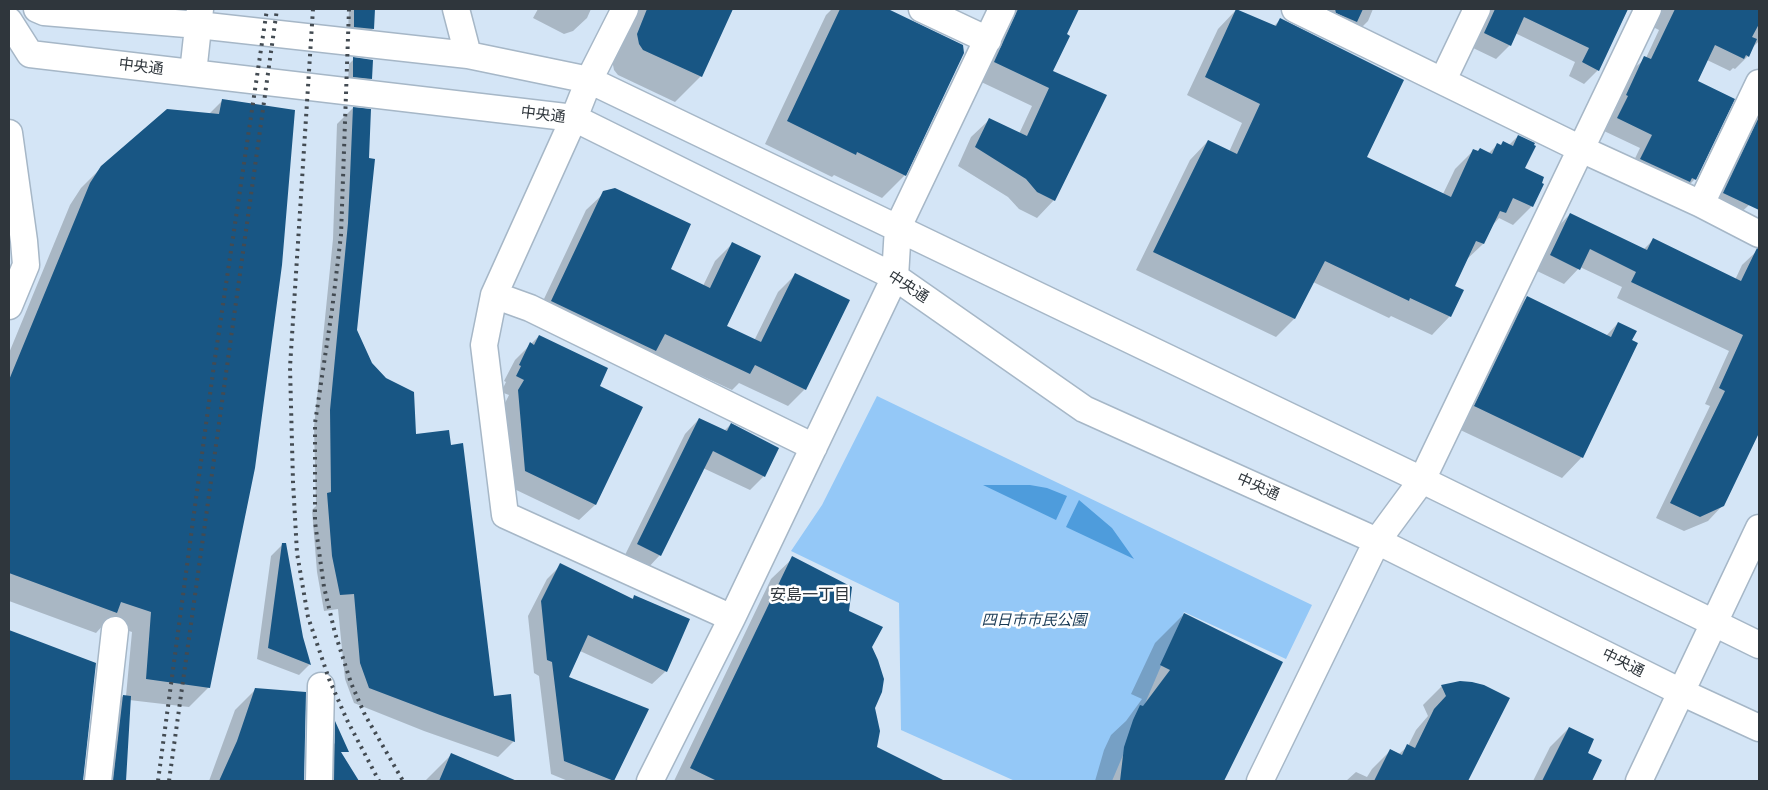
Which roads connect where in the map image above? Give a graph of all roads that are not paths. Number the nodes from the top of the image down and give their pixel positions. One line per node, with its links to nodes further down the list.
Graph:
1 (456, 9): 13 (street)
2 (625, 9): 15 (street)
3 (922, 9): 11 (street)
4 (1002, 9): 11 (street)
5 (1295, 9): 16 (street)
6 (1478, 9): 16 (street)
7 (1648, 9): 20 (street)
8 (42, 10): 9 (street); 12 (street)
9 (199, 17): 13 (street); 14 (street)
10 (9, 21): 12 (street)
11 (988, 40): 22 (street)
12 (30, 54): 14 (street, 中央通)
13 (468, 55): 15 (street)
14 (193, 74): 18 (street, 中央通)
15 (590, 80): 18 (street); 22 (street)
16 (1443, 80): 20 (street)
17 (1759, 83): 21 (street)
18 (574, 118): 24 (street, 中央通); 25 (street)
19 (9, 133): 26 (street)
20 (1581, 149): 21 (street); 28 (street)
21 (1701, 204): 23 (street)
22 (898, 227): 24 (street); 28 (street)
23 (1759, 234)
24 (895, 278): 27 (street); 30 (street, 中央通)
25 (494, 295): 27 (street); 31 (street)
26 (9, 306)
27 (814, 447): 31 (street)
28 (1422, 480): 30 (street); 32 (street)
29 (1759, 528): 32 (street)
30 (1376, 541): 36 (street, 中央通); 41 (street)
31 (732, 618): 40 (street)
32 (1714, 624): 34 (street); 36 (street)
33 (115, 630): 38 (street)
34 (1759, 645)
35 (321, 686): 39 (street)
36 (1681, 692): 37 (street, 中央通); 42 (street)
37 (1759, 728)
38 (98, 781)
39 (319, 781)
40 (650, 781)
41 (1260, 781)
42 (1638, 781)

